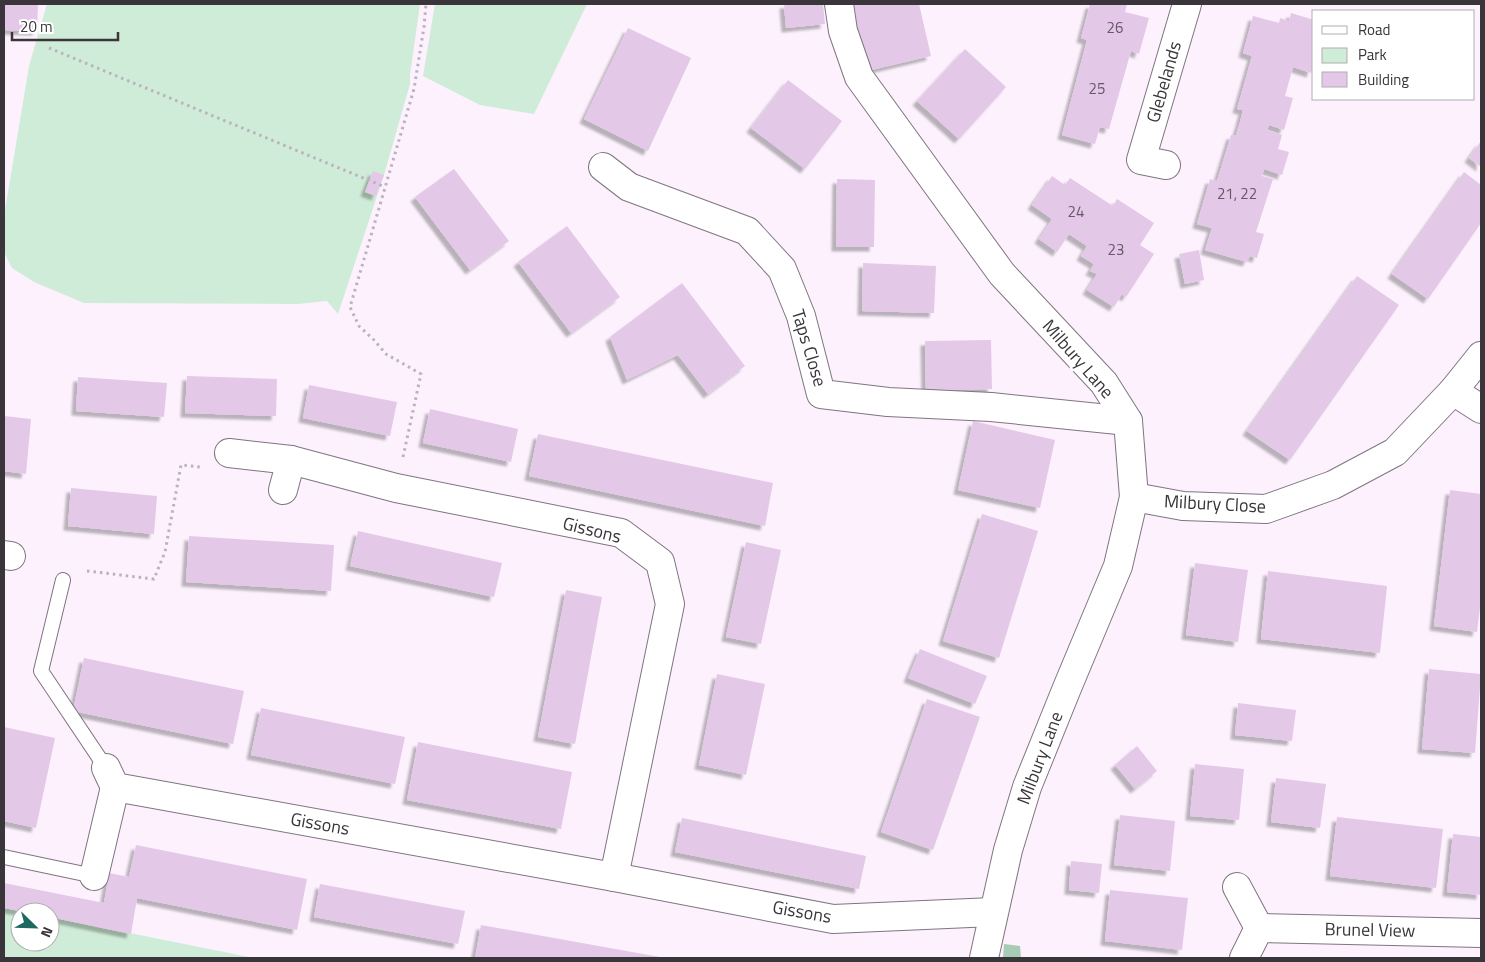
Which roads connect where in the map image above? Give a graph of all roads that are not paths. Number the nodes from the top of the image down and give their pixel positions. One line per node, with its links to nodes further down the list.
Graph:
1 (839, 4): 8 (street, Milbury Lane)
2 (1187, 4): 3 (street, Glebelands)
3 (1142, 160)
4 (603, 167): 8 (street, Taps Close)
5 (1481, 356): 6 (street, Milbury Close)
6 (1453, 391): 7 (street); 12 (street, Milbury Close)
7 (1481, 409)
8 (1128, 421): 12 (street, Milbury Lane)
9 (229, 453): 10 (street, Gissons)
10 (291, 460): 11 (street); 17 (street, Gissons)
11 (284, 490)
12 (1134, 497): 19 (street, Milbury Lane)
13 (63, 580): 14 (lane)
14 (111, 778): 16 (street); 17 (street, Gissons)
15 (4, 857): 16 (lane)
16 (94, 876)
17 (614, 878): 19 (street, Gissons)
18 (1237, 887): 20 (street)
19 (993, 912): 22 (street, Milbury Lane)
20 (1259, 928): 21 (street, Brunel View); 23 (street)
21 (1481, 933)
22 (984, 958)
23 (1244, 958)

